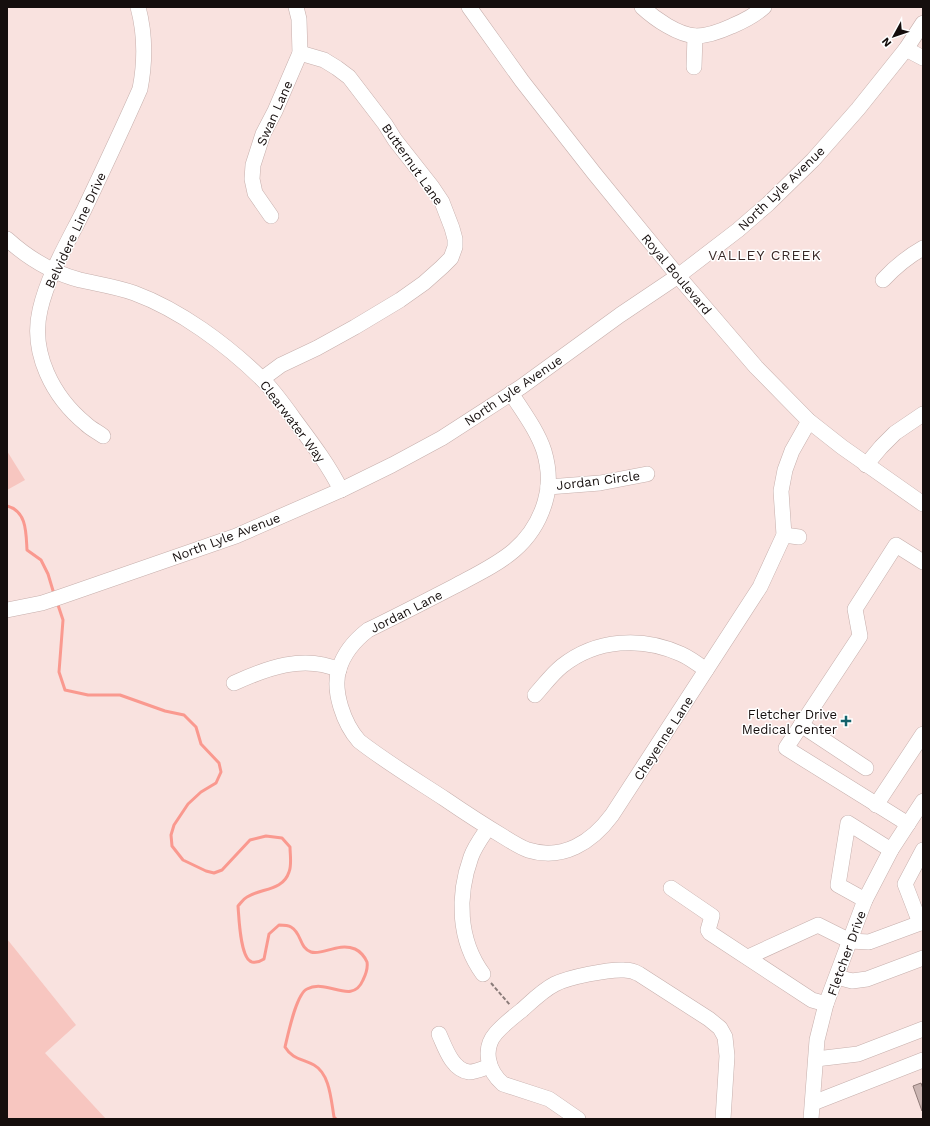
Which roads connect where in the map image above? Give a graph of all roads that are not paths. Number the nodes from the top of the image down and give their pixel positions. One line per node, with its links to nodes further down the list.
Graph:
1 (138, 7): 15 (street, Belvidere Line Drive)
2 (296, 7): 9 (street, Swan Lane)
3 (469, 7): 16 (street, Royal Boulevard)
4 (642, 7): 7 (street)
5 (764, 7): 7 (street)
6 (923, 23): 8 (street, North Lyle Avenue)
7 (695, 36): 11 (street)
8 (906, 49): 10 (street); 16 (street, North Lyle Avenue)
9 (300, 53): 12 (street, Swan Lane); 18 (street, Butternut Lane)
10 (923, 58)
11 (694, 67)
12 (271, 216)
13 (7, 239): 15 (street, Clearwater Way)
14 (923, 248): 17 (street)
15 (54, 270): 18 (street, Clearwater Way); 22 (street, Belvidere Line Drive)
16 (678, 276): 19 (street, North Lyle Avenue); 21 (street, Royal Boulevard)
17 (883, 280)
18 (262, 379): 26 (street, Clearwater Way)
19 (511, 393): 25 (street, Jordan Lane); 26 (street, North Lyle Avenue)
20 (923, 414): 23 (street)
21 (810, 421): 23 (street, Royal Boulevard); 28 (street, Cheyenne Lane)
22 (104, 436)
23 (866, 465): 27 (street, Royal Boulevard)
24 (647, 474): 25 (street, Jordan Circle)
25 (548, 486): 32 (street, Jordan Lane)
26 (341, 490): 31 (street, North Lyle Avenue)
27 (923, 504)
28 (784, 535): 29 (street); 33 (street, Cheyenne Lane)
29 (798, 537)
30 (922, 559): 36 (street)
31 (7, 610)
32 (339, 670): 34 (street); 42 (street, Jordan Lane)
33 (706, 670): 35 (street); 42 (street, Cheyenne Lane)
34 (234, 683)
35 (535, 695)
36 (801, 725): 38 (street); 40 (street)
37 (923, 734): 40 (street)
38 (866, 768)
39 (923, 801): 41 (street, Fletcher Drive)
40 (876, 805): 41 (street)
41 (908, 824): 43 (street, Fletcher Drive)
42 (488, 828): 51 (street)
43 (891, 850): 46 (street, Fletcher Drive); 46 (street)
44 (923, 850): 47 (street)
45 (671, 888): 49 (street)
46 (865, 900): 48 (street, Fletcher Drive)
47 (922, 922): 48 (street)
48 (850, 941): 49 (street); 52 (street, Fletcher Drive)
49 (748, 957): 53 (street)
50 (923, 958): 52 (street)
51 (484, 974)
52 (837, 977): 53 (street, Fletcher Drive)
53 (826, 1004): 56 (street, Fletcher Drive)
54 (923, 1029): 56 (street)
55 (439, 1034): 58 (street)
56 (816, 1059): 59 (street, Fletcher Drive)
57 (923, 1060): 59 (street)
58 (490, 1066): 60 (street); 61 (street)
59 (812, 1103): 62 (street, Fletcher Drive)
60 (578, 1119)
61 (723, 1119)
62 (811, 1119)

